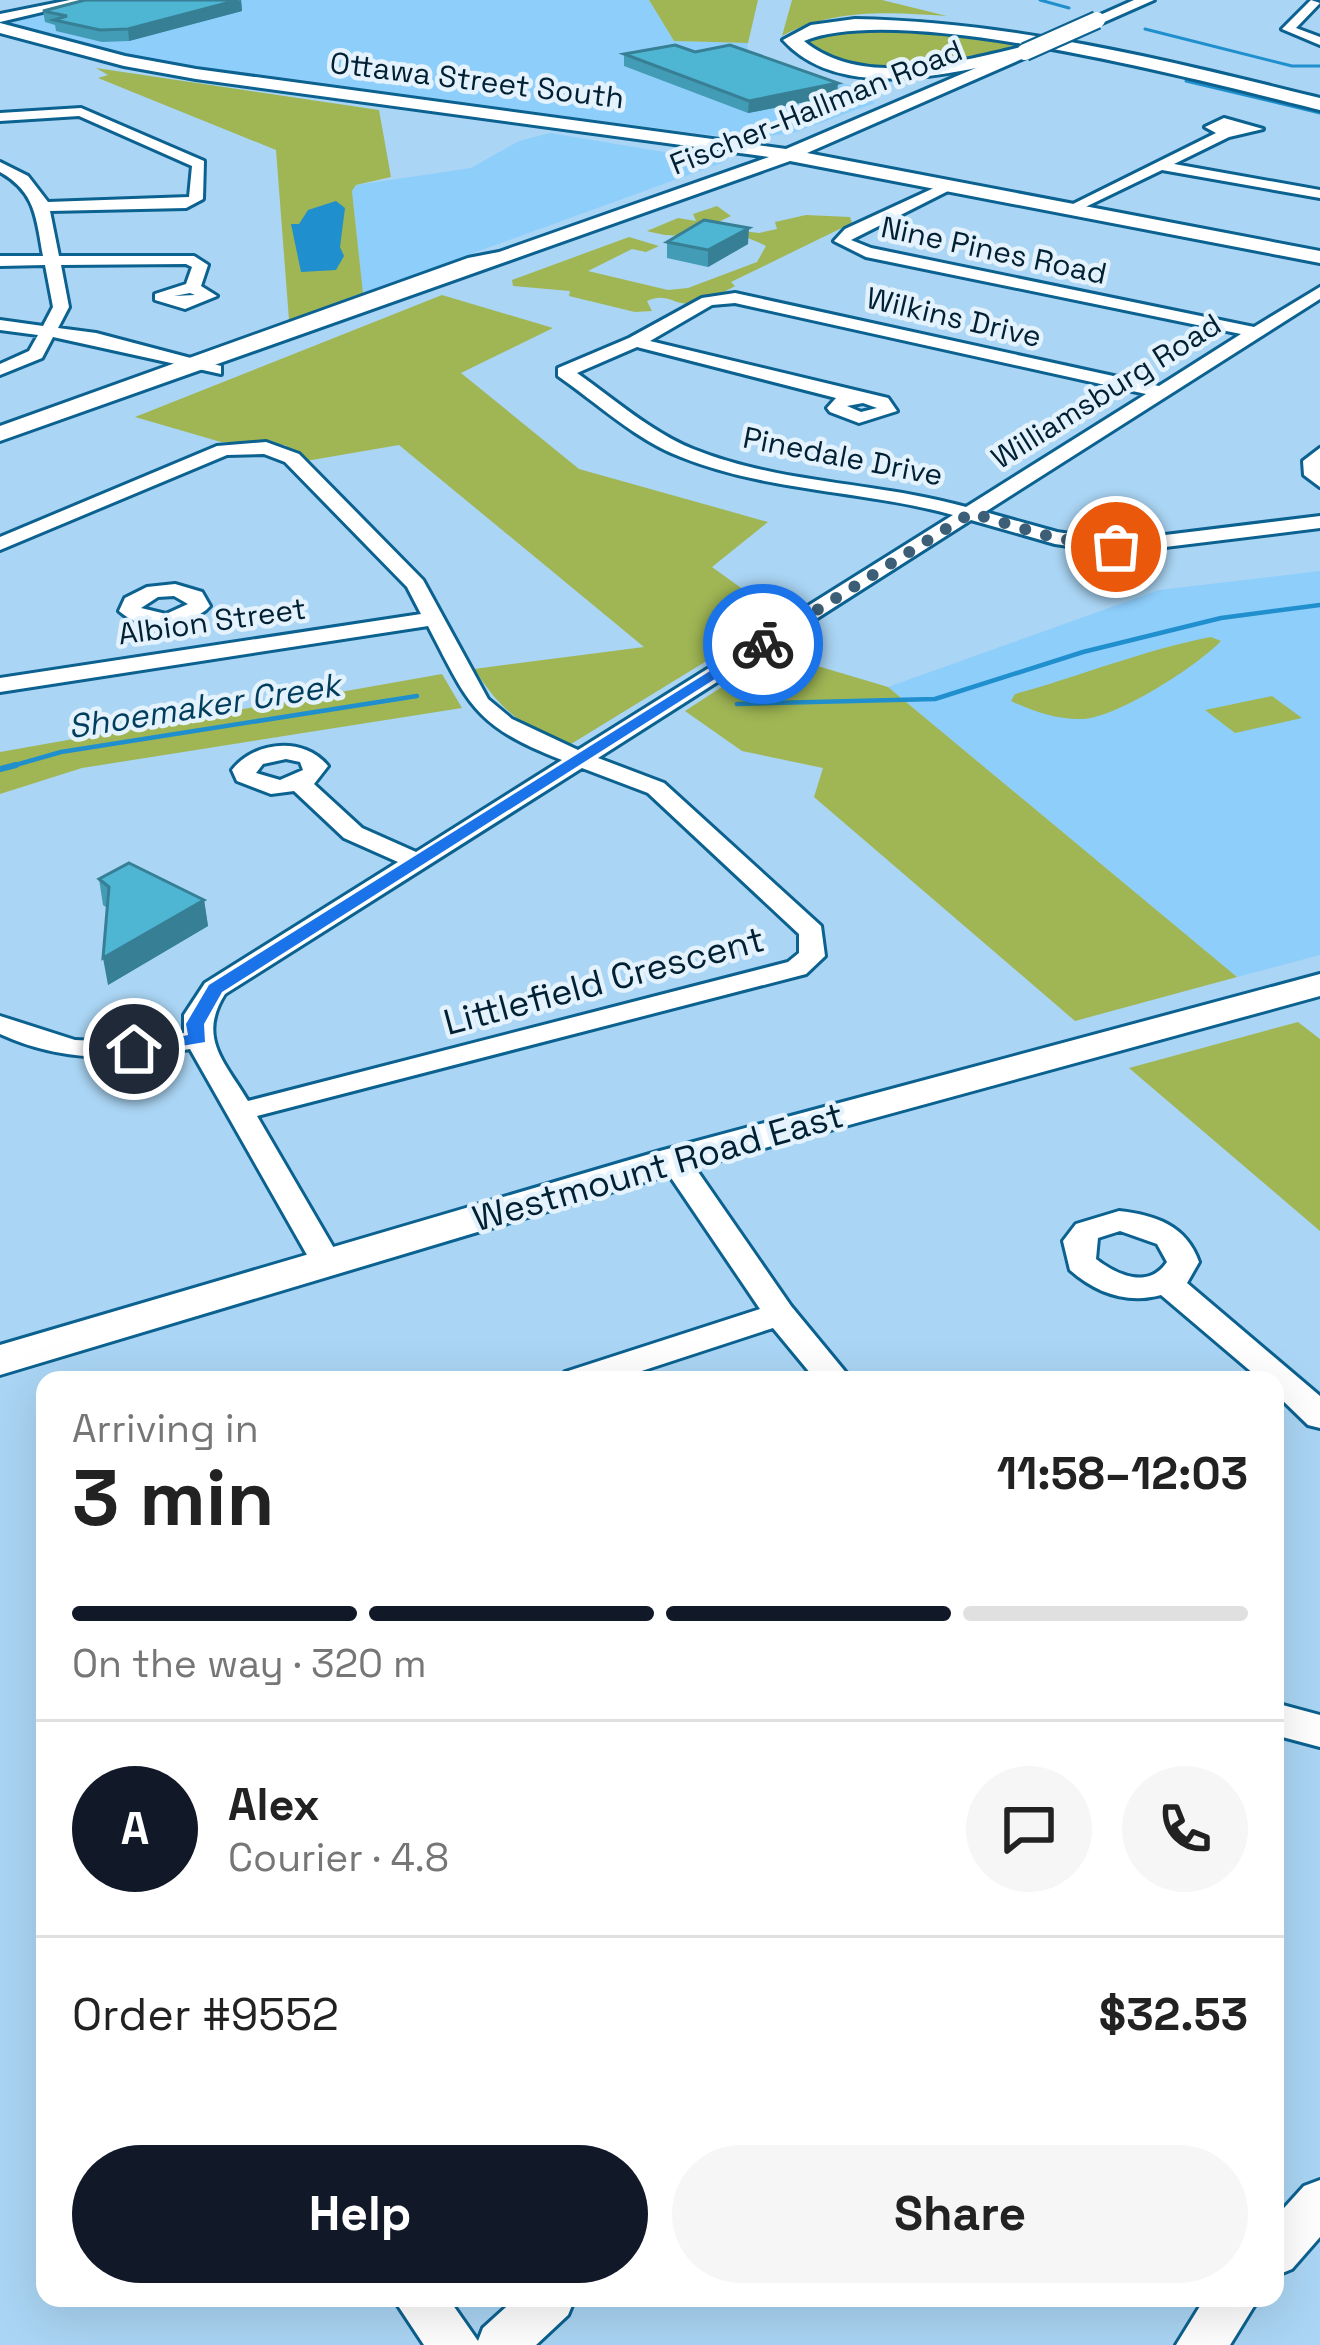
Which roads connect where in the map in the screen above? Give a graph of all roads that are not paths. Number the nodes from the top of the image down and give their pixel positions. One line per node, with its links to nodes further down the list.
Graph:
1 (1147, 0): 11 (main road, Fischer-Hallman Road, bridge)
2 (1317, 0): 10 (street)
3 (81, 2): 6 (street)
4 (922, 5): 12 (highway)
5 (1001, 14): 15 (highway)
6 (0, 16)
7 (1046, 17): 15 (highway)
8 (0, 32): 19 (main road, Ottawa Street South); 20 (main road, Ottawa Street South)
9 (773, 32): 14 (highway)
10 (1320, 41)
11 (1025, 52): 12 (highway); 13 (main road, Fischer-Hallman Road)
12 (1131, 58): 15 (highway)
13 (990, 68): 14 (main road, Fischer-Hallman Road); 15 (highway)
14 (934, 92): 17 (main road, Fischer-Hallman Road)
15 (1319, 99)
16 (0, 117): 25 (street)
17 (842, 131): 19 (main road); 20 (main road, Fischer-Hallman Road)
18 (1226, 133): 21 (street)
19 (721, 142): 20 (main road, Ottawa Street South)
20 (783, 157): 23 (main road, Ottawa Street South); 37 (main road, Fischer-Hallman Road)
21 (1159, 165): 24 (street); 26 (street)
22 (0, 166): 25 (street)
23 (947, 186): 26 (main road, Ottawa Street South); 35 (street, Nine Pines Road)
24 (1320, 194)
25 (41, 207): 28 (street)
26 (1072, 208): 27 (main road, Ottawa Street South)
27 (1320, 257)
28 (51, 260): 29 (street); 30 (street); 34 (street)
29 (0, 261)
30 (192, 288)
31 (1320, 292): 35 (street, Williamsburg Road)
32 (735, 298): 36 (street, Pinedale Drive); 39 (street, Wilkins Drive)
33 (0, 325): 34 (street)
34 (49, 330): 37 (street); 38 (street)
35 (1256, 332): 39 (street, Williamsburg Road)
36 (635, 342): 40 (street); 45 (street, Pinedale Drive)
37 (207, 367): 41 (main road, Fischer-Hallman Road); 42 (main road, Fischer-Hallman Road)
38 (0, 370)
39 (1161, 392): 45 (street, Williamsburg Road)
40 (857, 398)
41 (0, 434)
42 (0, 446)
43 (1320, 454): 44 (street)
44 (1320, 481)
45 (971, 513): 46 (street, Pinedale Drive); 52 (street, Williamsburg Road)
46 (1320, 522)
47 (0, 544): 49 (street)
48 (173, 619): 50 (street)
49 (433, 619): 50 (street, Albion Street); 52 (street)
50 (190, 654): 51 (street, Albion Street)
51 (0, 685)
52 (580, 758): 54 (street, Williamsburg Road); 58 (street, Littlefield Crescent)
53 (299, 783): 54 (street)
54 (418, 862): 57 (street, Williamsburg Road)
55 (1320, 985): 59 (main road, Westmount Road East)
56 (0, 1024): 57 (street)
57 (198, 1039): 58 (street)
58 (240, 1112): 60 (street)
59 (674, 1160): 60 (main road, Westmount Road East); 62 (street)
60 (326, 1262): 63 (main road, Westmount Road East)
61 (1166, 1283): 66 (street)
62 (780, 1314): 64 (street); 65 (street)
63 (0, 1360)
64 (605, 1371)
65 (828, 1371)
66 (1272, 1371)
67 (1284, 1382): 68 (street)
68 (1320, 1416)
69 (1284, 1721): 70 (street)
70 (1320, 1731)
71 (1320, 2202): 72 (street)
72 (1284, 2243)
73 (424, 2307): 76 (street)
74 (541, 2307): 77 (street)
75 (1228, 2307): 78 (street)
76 (455, 2345)
77 (500, 2345)
78 (1200, 2345)

